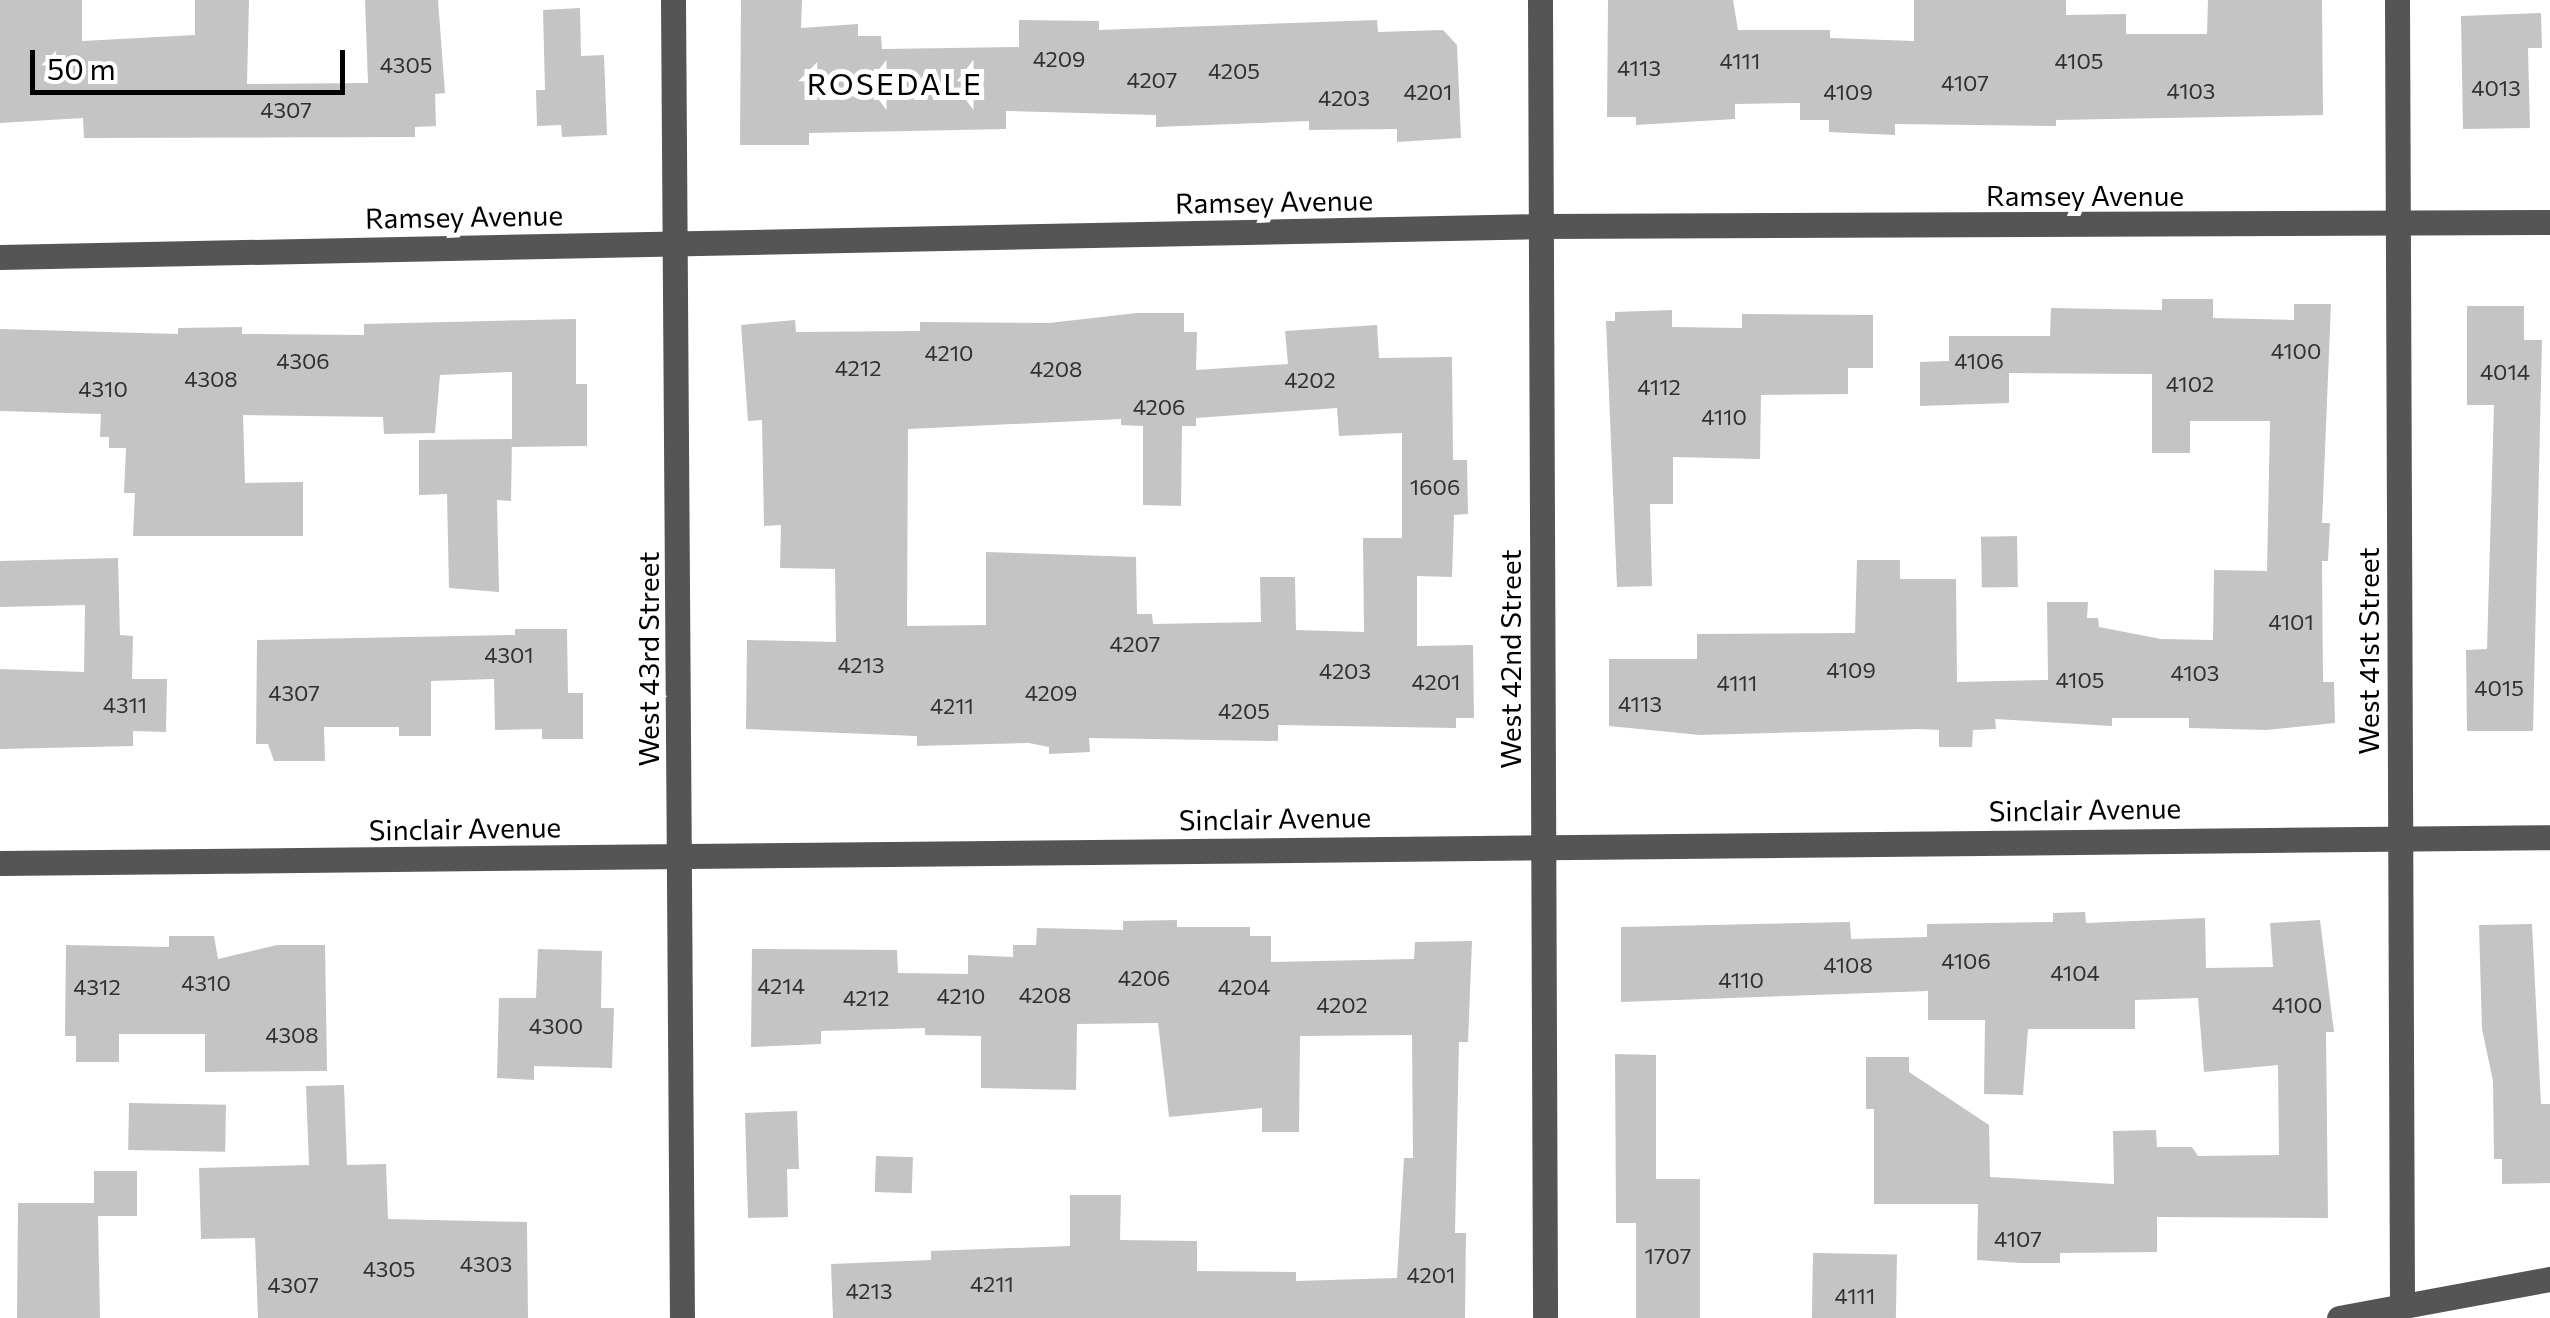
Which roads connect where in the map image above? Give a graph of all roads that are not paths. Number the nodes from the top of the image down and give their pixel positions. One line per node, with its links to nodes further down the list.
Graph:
1 (673, 0): 7 (street, West 43rd Street)
2 (1540, 0): 6 (street, West 42nd Street)
3 (2397, 0): 5 (street, West 41st Street)
4 (2550, 222): 5 (street, Ramsey Avenue)
5 (2399, 224): 6 (street, Ramsey Avenue); 9 (street, West 41st Street)
6 (1541, 226): 7 (street, Ramsey Avenue); 11 (street, West 42nd Street)
7 (677, 240): 8 (street, Ramsey Avenue); 12 (street, West 43rd Street)
8 (0, 257)
9 (2398, 836): 10 (street, Sinclair Avenue); 11 (street, Sinclair Avenue); 15 (street, West 41st Street)
10 (2550, 837)
11 (1540, 844): 12 (street, Sinclair Avenue); 17 (street, West 42nd Street)
12 (679, 856): 13 (street, Sinclair Avenue); 16 (street, West 43rd Street)
13 (0, 864)
14 (2550, 1279): 15 (street)
15 (2402, 1302): 18 (street)
16 (682, 1318)
17 (1545, 1318)
18 (2339, 1318)

